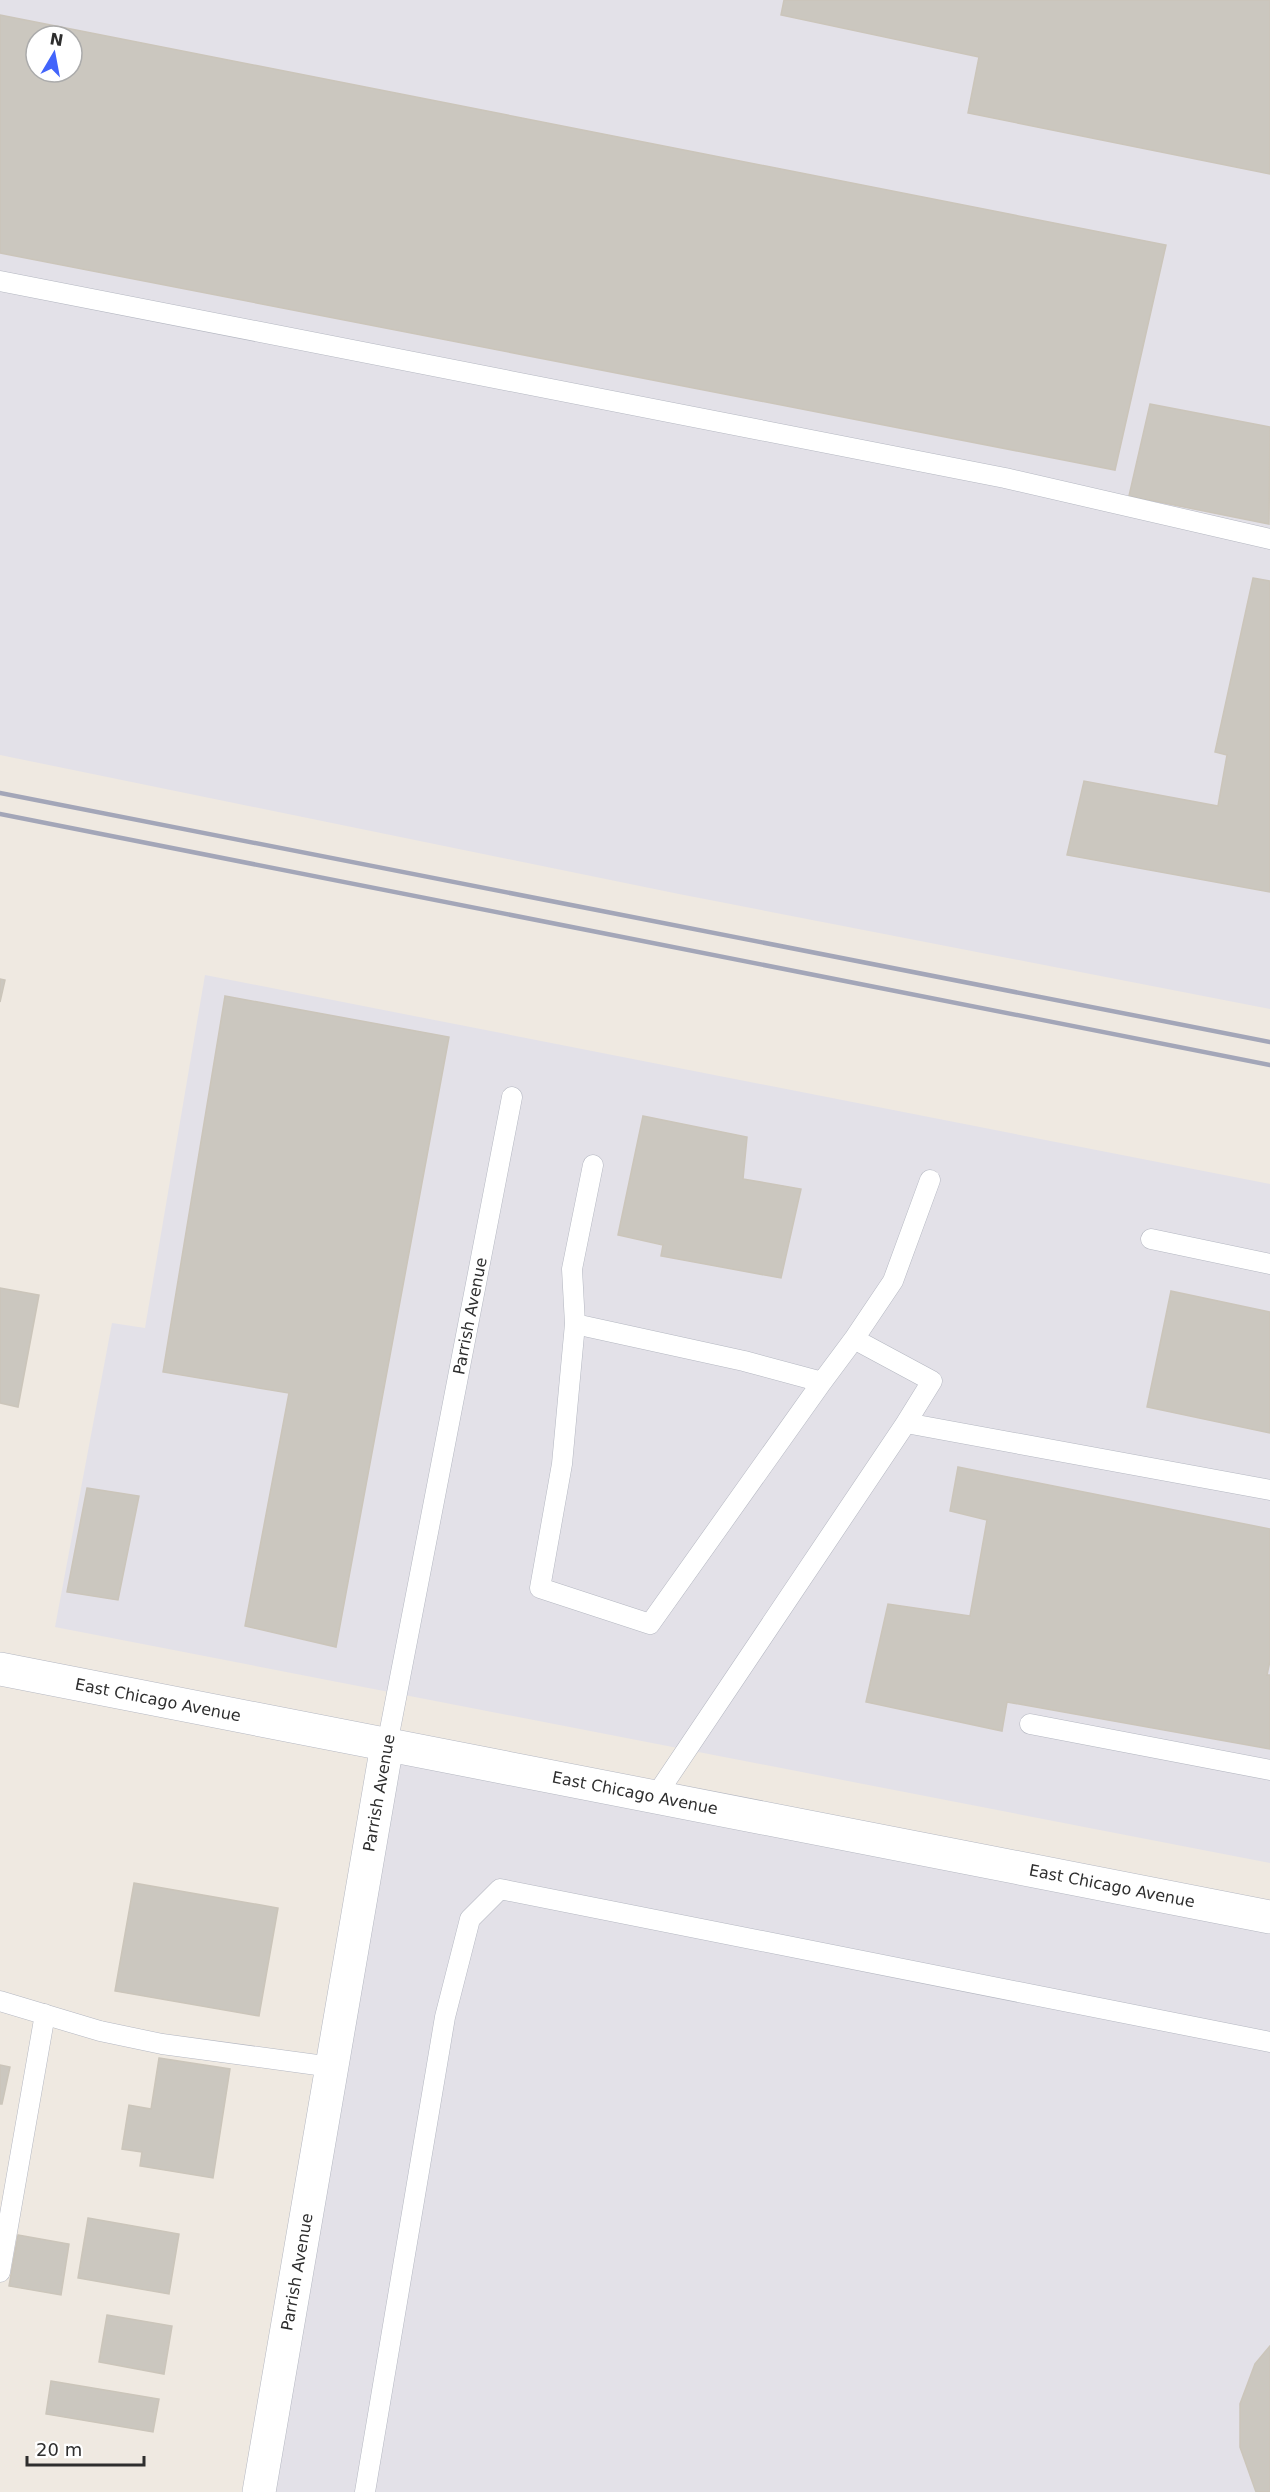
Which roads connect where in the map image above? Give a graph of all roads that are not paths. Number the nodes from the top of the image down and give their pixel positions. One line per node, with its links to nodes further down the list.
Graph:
1 (0, 281): 2 (lane)
2 (1270, 539)
3 (513, 1097): 15 (lane, Parrish Avenue)
4 (593, 1165): 8 (lane)
5 (930, 1180): 9 (lane)
6 (1152, 1239): 7 (lane)
7 (1270, 1264)
8 (574, 1324): 10 (lane); 10 (lane)
9 (854, 1339): 10 (lane); 11 (lane)
10 (822, 1382)
11 (906, 1423): 12 (lane); 17 (lane)
12 (1270, 1490)
13 (0, 1669): 15 (main road, East Chicago Avenue)
14 (1030, 1724): 16 (lane)
15 (387, 1745): 17 (main road, East Chicago Avenue); 22 (main road, Parrish Avenue)
16 (1270, 1770)
17 (656, 1797): 18 (main road, East Chicago Avenue)
18 (1270, 1917)
19 (0, 2001): 20 (lane)
20 (45, 2014): 22 (lane); 23 (lane)
21 (1270, 2042): 25 (lane)
22 (332, 2067): 24 (main road, Parrish Avenue)
23 (0, 2272)
24 (259, 2492)
25 (365, 2492)

